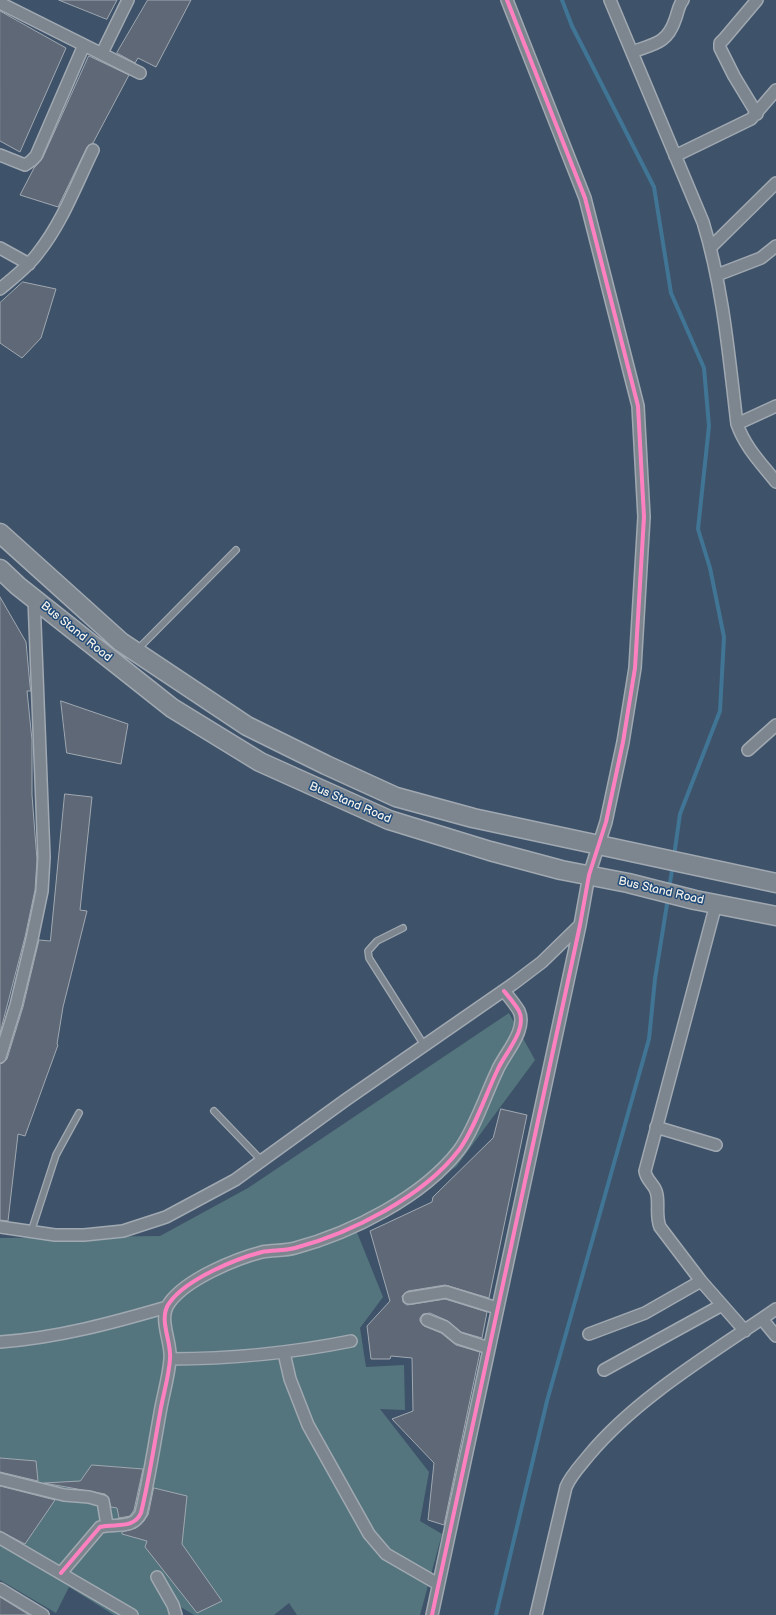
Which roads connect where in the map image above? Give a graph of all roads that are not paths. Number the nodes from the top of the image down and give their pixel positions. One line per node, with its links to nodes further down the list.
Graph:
1 (128, 0): 9 (street)
2 (507, 0): 33 (street)
3 (610, 0): 8 (street)
4 (683, 0): 8 (street)
5 (757, 0): 12 (street)
6 (0, 3): 7 (street)
7 (84, 45): 9 (street); 14 (street)
8 (632, 52): 15 (street)
9 (102, 53): 10 (street)
10 (140, 73)
11 (776, 90): 12 (street)
12 (757, 114): 15 (street)
13 (93, 150): 20 (street)
14 (0, 155)
15 (675, 156): 18 (street)
16 (776, 183): 18 (street)
17 (776, 246): 21 (street)
18 (711, 247): 21 (street)
19 (0, 248): 20 (street)
20 (29, 264): 22 (street)
21 (717, 275): 24 (street)
22 (0, 289)
23 (776, 406): 24 (street)
24 (737, 424): 25 (street)
25 (776, 482)
26 (0, 533): 30 (main road, Bus Stand Road)
27 (236, 550): 30 (lane)
28 (0, 569): 29 (main road, Bus Stand Road)
29 (34, 598): 34 (main road, Bus Stand Road); 42 (street)
30 (135, 652): 33 (main road, Bus Stand Road)
31 (776, 725): 32 (street)
32 (748, 750)
33 (598, 846): 34 (street); 35 (main road, Bus Stand Road)
34 (589, 875): 36 (main road, Bus Stand Road); 38 (street)
35 (776, 883)
36 (716, 904): 37 (main road, Bus Stand Road); 45 (street)
37 (776, 916)
38 (580, 925): 40 (street); 54 (street)
39 (403, 928): 41 (lane)
40 (504, 991): 41 (street); 53 (street)
41 (424, 1045): 47 (street)
42 (0, 1057)
43 (214, 1111): 47 (lane)
44 (79, 1113): 49 (lane)
45 (656, 1127): 46 (street); 50 (street)
46 (716, 1145)
47 (262, 1161): 49 (street)
48 (0, 1227): 49 (street)
49 (30, 1232)
50 (701, 1281): 52 (street); 59 (street)
51 (409, 1298): 54 (street)
52 (722, 1305): 58 (street); 66 (street)
53 (167, 1307): 62 (street); 65 (street)
54 (498, 1308): 63 (street)
55 (776, 1309): 56 (street)
56 (762, 1319): 58 (street); 60 (street)
57 (427, 1320): 63 (street)
58 (745, 1331): 78 (street)
59 (589, 1334)
60 (776, 1336)
61 (351, 1341): 64 (street)
62 (0, 1342)
63 (489, 1348): 72 (street)
64 (284, 1353): 65 (street); 72 (street)
65 (170, 1359): 68 (street)
66 (604, 1370)
67 (0, 1479): 68 (street)
68 (107, 1525): 70 (street)
69 (0, 1538): 70 (street)
70 (61, 1573): 75 (street)
71 (157, 1577): 76 (street)
72 (438, 1584): 77 (street)
73 (0, 1589): 74 (street)
74 (43, 1615)
75 (132, 1615)
76 (176, 1615)
77 (432, 1615)
78 (536, 1615)

